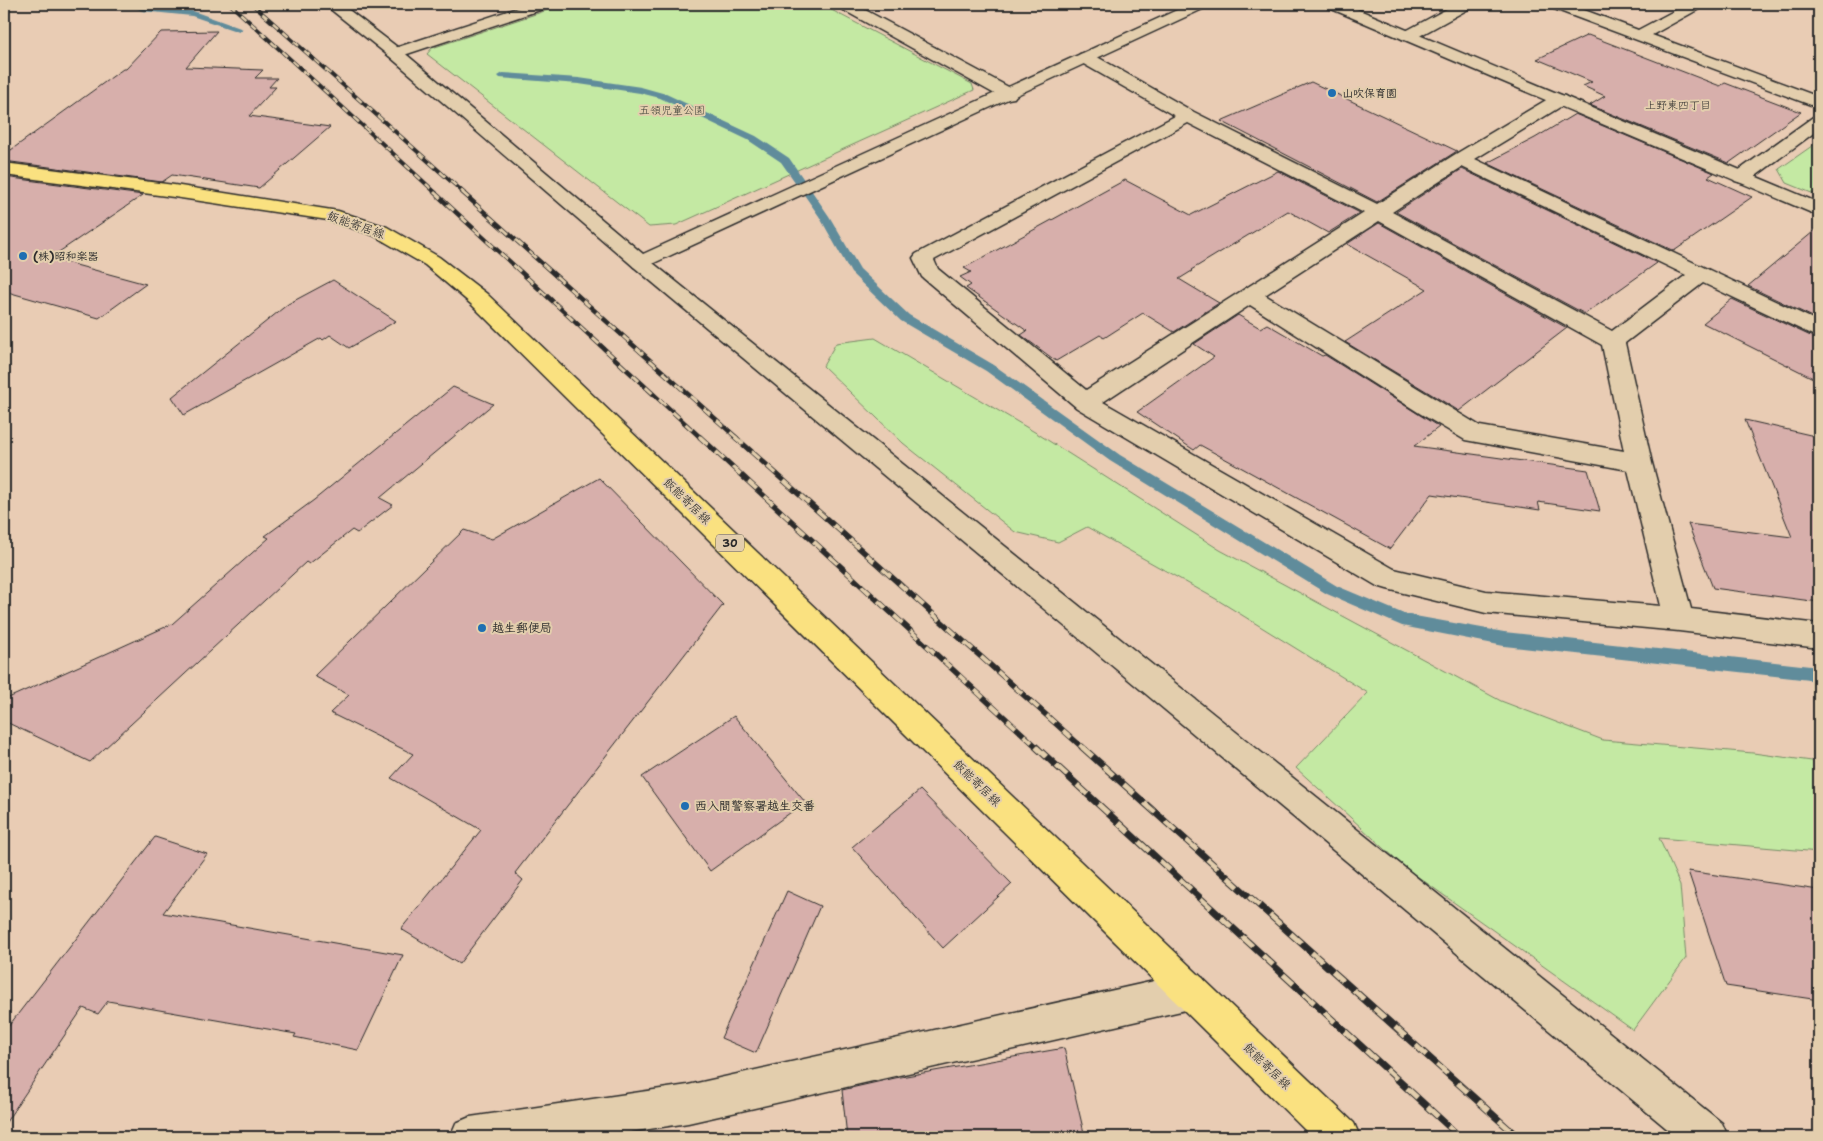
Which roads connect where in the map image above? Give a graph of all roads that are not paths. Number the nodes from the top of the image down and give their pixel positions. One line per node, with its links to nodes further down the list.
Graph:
1 (335, 4): 11 (street)
2 (544, 4): 11 (street)
3 (1202, 4): 12 (street)
4 (1332, 4): 9 (street)
5 (1467, 4): 9 (street)
6 (1554, 4): 10 (street)
7 (852, 5): 13 (street)
8 (1694, 6): 10 (street)
9 (1408, 36): 14 (street)
10 (1639, 36): 15 (street)
11 (395, 53): 23 (street)
12 (1086, 58): 13 (street); 16 (street)
13 (1008, 94): 23 (street)
14 (1559, 100): 18 (street); 20 (street)
15 (1819, 103)
16 (1188, 116): 22 (street); 28 (street)
17 (1819, 120): 20 (street)
18 (1461, 159): 22 (street); 24 (street)
19 (4, 169): 32 (main road, 飯能寄居線 / 30)
20 (1742, 177): 21 (street)
21 (1819, 210)
22 (1379, 213): 25 (street); 27 (street)
23 (641, 263): 35 (street)
24 (1700, 275): 26 (street); 27 (street)
25 (1249, 296): 28 (street); 29 (street)
26 (1819, 331)
27 (1613, 341): 29 (street)
28 (1085, 402): 30 (street)
29 (1639, 463): 30 (street)
30 (1679, 619): 31 (street)
31 (1819, 636)
32 (1190, 991): 33 (street); 34 (main road, 飯能寄居線 / 30)
33 (470, 1137)
34 (1340, 1137)
35 (1708, 1137)

